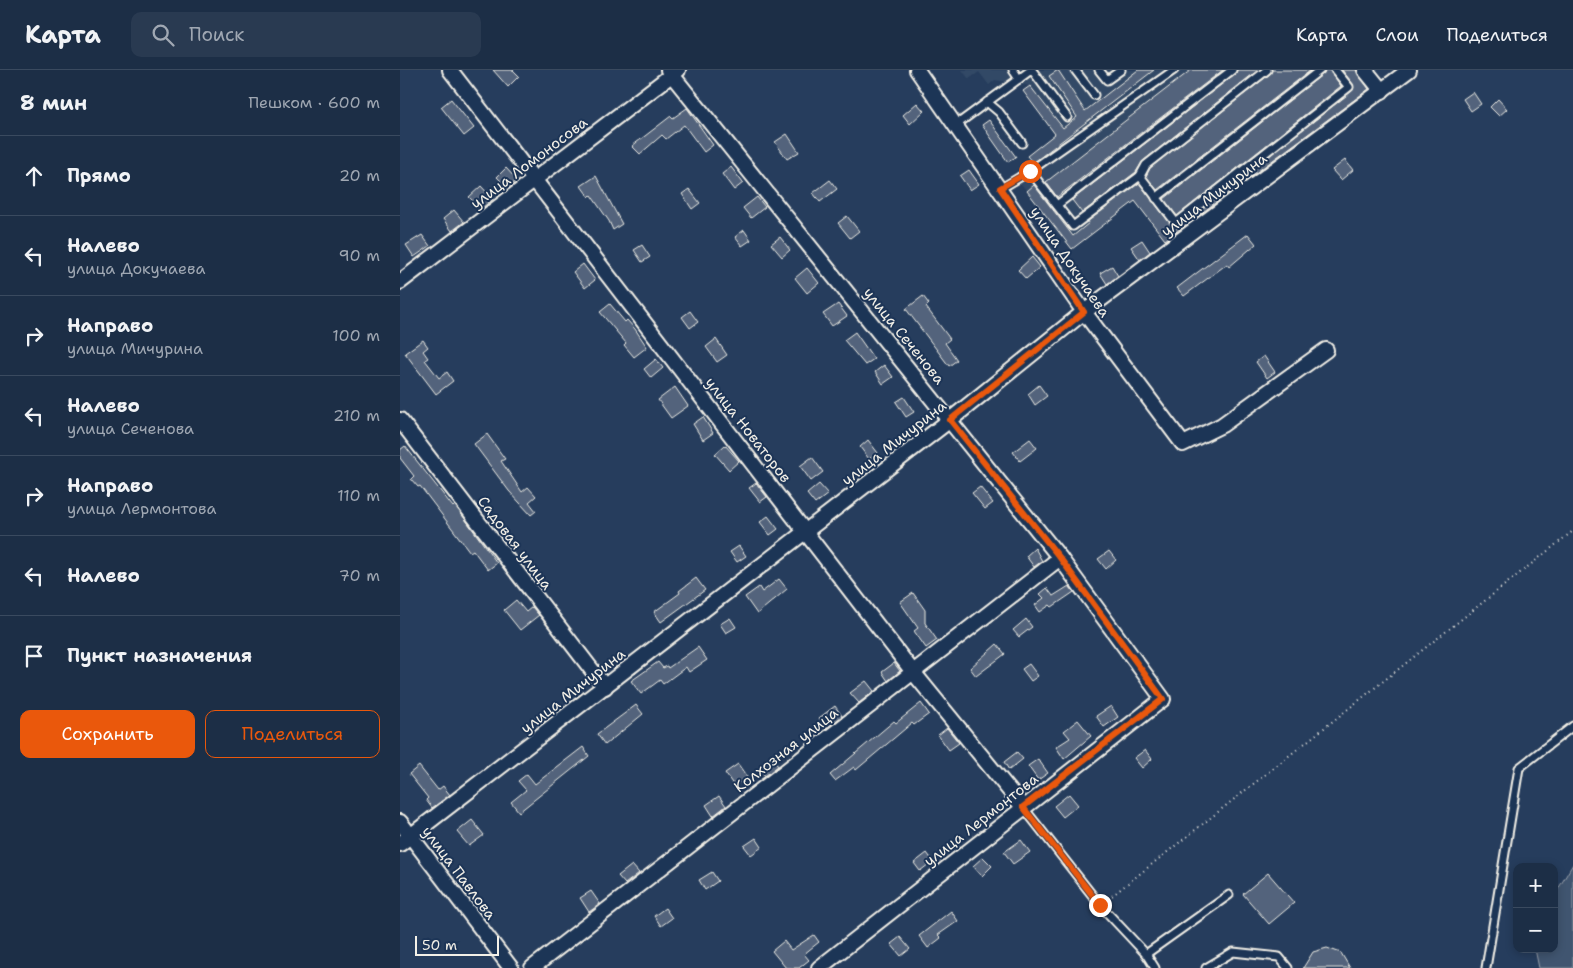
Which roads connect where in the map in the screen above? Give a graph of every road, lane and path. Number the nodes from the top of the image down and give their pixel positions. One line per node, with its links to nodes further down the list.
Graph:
1 (450, 70): 25 (street, улица Новаторов)
2 (917, 70): 21 (street, улица Докучаева)
3 (1013, 70): 16 (lane)
4 (1032, 70): 16 (lane); 20 (lane)
5 (1075, 70): 18 (lane)
6 (1099, 70): 7 (lane)
7 (1121, 70)
8 (1174, 70): 23 (lane)
9 (1232, 70): 28 (lane)
10 (1267, 70): 24 (lane)
11 (1320, 70): 27 (lane)
12 (1335, 70): 27 (lane)
13 (1365, 70): 17 (street)
14 (1409, 70): 17 (street, улица Мичурина)
15 (673, 72): 25 (street, улица Ломоносова); 33 (street, улица Сеченова)
16 (1019, 79): 19 (lane)
17 (1382, 91): 30 (street, улица Мичурина)
18 (1094, 95)
19 (988, 102): 21 (lane); 22 (lane)
20 (1067, 117)
21 (956, 125): 26 (street, улица Докучаева)
22 (1022, 143)
23 (1030, 171): 26 (lane); 28 (lane)
24 (1140, 176): 27 (lane); 28 (lane)
25 (533, 179): 29 (street, улица Ломоносова); 34 (street, улица Новаторов)
26 (1000, 188): 30 (street, улица Докучаева)
27 (1156, 198)
28 (1057, 205)
29 (400, 282)
30 (1084, 312): 31 (street, улица Докучаева); 33 (street, улица Мичурина)
31 (1326, 350)
32 (400, 420): 38 (street, Садовая улица)
33 (950, 420): 34 (street, улица Мичурина); 36 (street, улица Сеченова)
34 (806, 531): 37 (street, улица Новаторов); 38 (street, улица Мичурина)
35 (1573, 531): 45 (path)
36 (1060, 558): 37 (street, Колхозная улица); 39 (street, улица Сеченова)
37 (913, 672): 41 (street, улица Новаторов); 48 (street, Колхозная улица)
38 (605, 687): 43 (street, улица Мичурина)
39 (1163, 699): 41 (street, улица Лермонтова)
40 (1573, 726): 53 (lane)
41 (1023, 807): 45 (lane); 49 (street, улица Лермонтова)
42 (400, 822): 43 (street, улица Павлова)
43 (405, 840): 47 (street, улица Павлова)
44 (1228, 894): 46 (lane)
45 (1100, 905): 46 (lane)
46 (1146, 954): 50 (lane)
47 (511, 968)
48 (532, 968)
49 (819, 968)
50 (1155, 968)
51 (1206, 968): 52 (lane)
52 (1288, 968)
53 (1486, 968)

